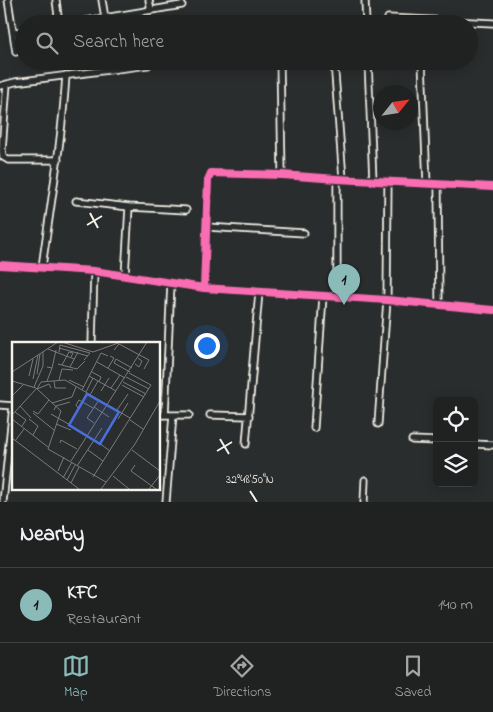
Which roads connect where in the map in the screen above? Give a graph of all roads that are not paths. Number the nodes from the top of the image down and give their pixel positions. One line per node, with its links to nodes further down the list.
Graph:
1 (8, 0): 14 (street)
2 (56, 0): 8 (street)
3 (102, 0): 9 (street)
4 (149, 0): 7 (street)
5 (365, 0): 11 (street)
6 (182, 5): 7 (street)
7 (151, 10): 10 (street)
8 (58, 15)
9 (104, 15)
10 (122, 15)
11 (366, 15)
12 (478, 23): 13 (street)
13 (493, 24)
14 (13, 32): 15 (street)
15 (15, 45)
16 (112, 70): 21 (street)
17 (280, 70): 26 (street)
18 (334, 70): 27 (street)
19 (368, 70): 28 (street)
20 (422, 70): 30 (street)
21 (66, 75): 22 (street); 25 (street)
22 (7, 84): 23 (street); 24 (street)
23 (0, 86)
24 (1, 138): 25 (street)
25 (58, 160): 39 (street)
26 (282, 175): 27 (street); 36 (street)
27 (340, 179): 28 (street); 46 (street)
28 (373, 182): 29 (street)
29 (388, 182): 30 (street); 47 (street)
30 (427, 184): 31 (street)
31 (438, 184): 32 (street); 48 (street)
32 (493, 187)
33 (76, 201): 34 (street)
34 (129, 207): 35 (street); 41 (street)
35 (186, 210)
36 (206, 227): 37 (street); 43 (street)
37 (304, 233)
38 (0, 265): 39 (street)
39 (42, 267): 40 (street)
40 (94, 271): 41 (street); 50 (street)
41 (125, 276): 42 (street)
42 (171, 284): 43 (street); 51 (street)
43 (204, 288): 44 (street)
44 (259, 292): 45 (street); 55 (street)
45 (322, 296): 46 (street); 57 (street)
46 (337, 297): 47 (street)
47 (387, 300): 48 (street); 56 (street)
48 (439, 305): 49 (street)
49 (493, 310)
50 (92, 342)
51 (162, 415): 52 (street)
52 (173, 415): 53 (street); 67 (street)
53 (189, 415)
54 (210, 415): 55 (street)
55 (248, 416): 61 (street)
56 (378, 424)
57 (314, 428)
58 (12, 430): 64 (street)
59 (412, 440): 60 (street)
60 (433, 442)
61 (246, 444)
62 (478, 444): 63 (street)
63 (493, 445)
64 (11, 455): 66 (street)
65 (365, 480): 68 (street)
66 (3, 502)
67 (166, 502)
68 (364, 502)

